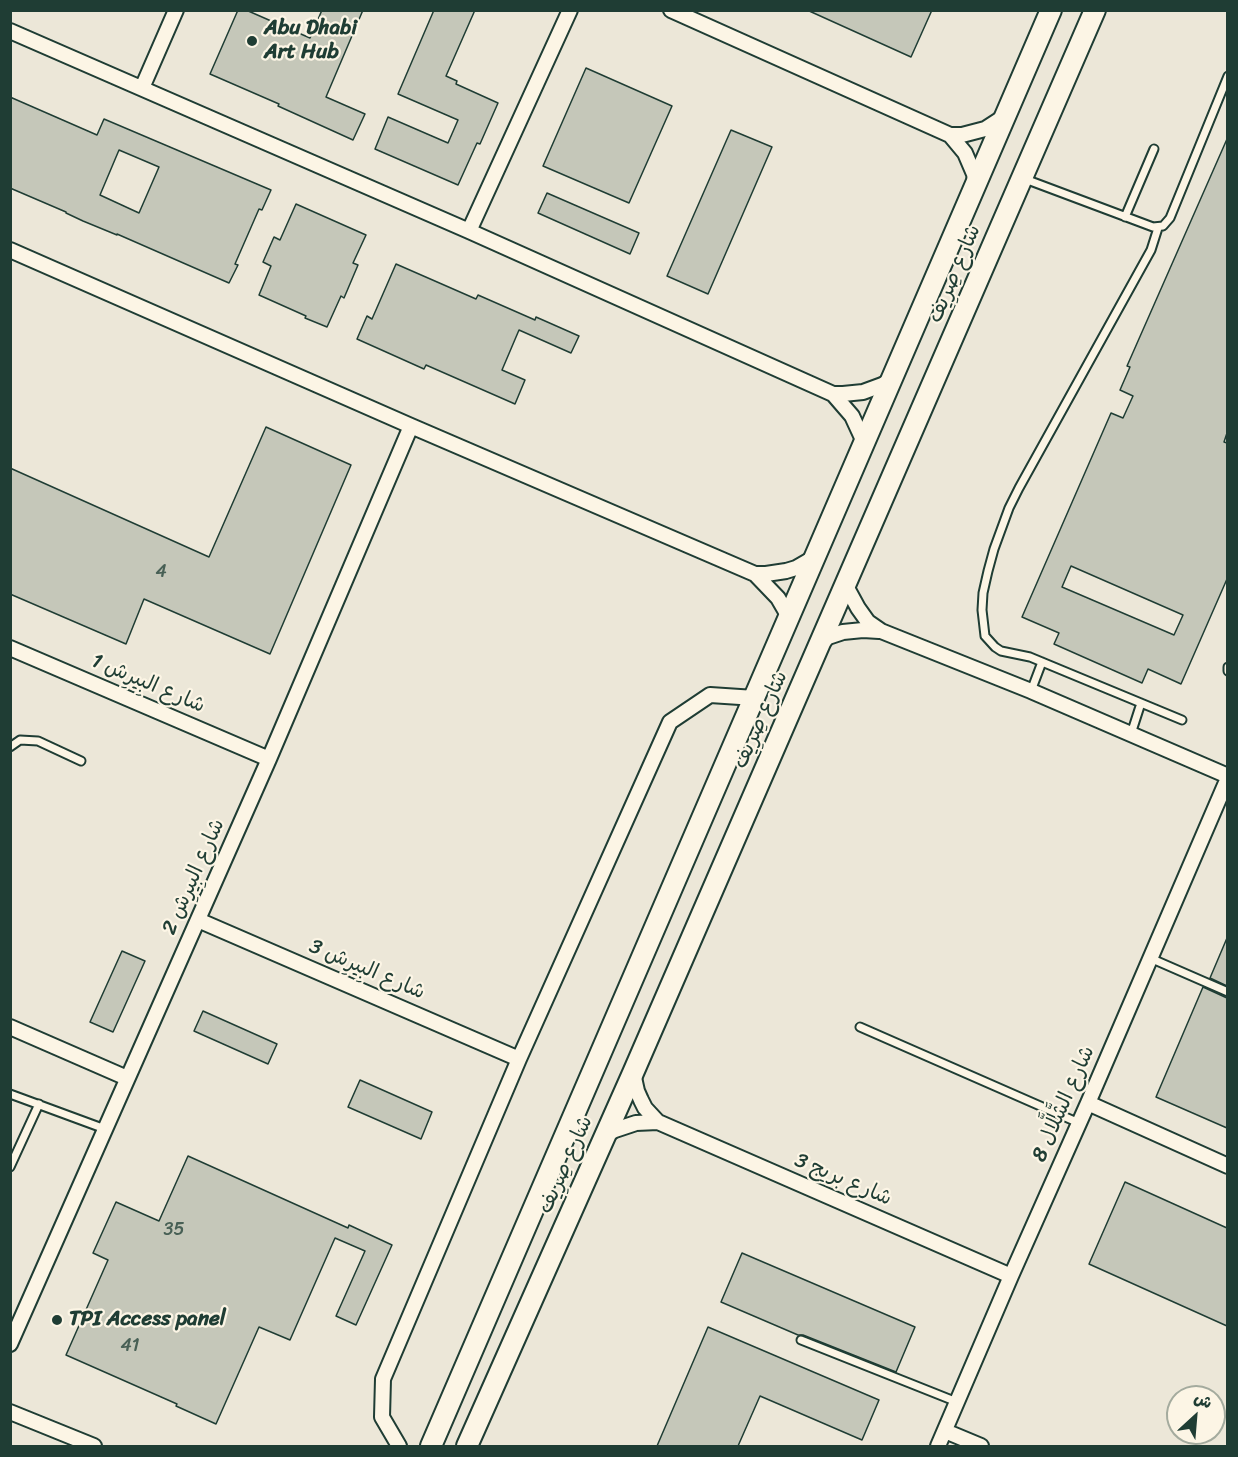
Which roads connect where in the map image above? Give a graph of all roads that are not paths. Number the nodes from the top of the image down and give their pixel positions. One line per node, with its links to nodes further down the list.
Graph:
1 (176, 10): 8 (street)
2 (570, 10): 16 (street)
3 (671, 10): 10 (street)
4 (1051, 10): 9 (main road, شارع صِرِيف)
5 (1095, 10): 12 (main road, شارع صِرِيف)
6 (10, 31): 8 (street)
7 (1227, 76): 15 (lane)
8 (142, 88): 16 (street)
9 (1005, 116): 10 (street); 13 (main road, شارع صِرِيف)
10 (950, 135): 13 (street)
11 (1154, 149): 14 (lane)
12 (1022, 178): 14 (lane); 24 (main road, شارع صِرِيف)
13 (976, 186): 18 (main road, شارع صِرِيف)
14 (1125, 217): 15 (lane)
15 (1158, 228): 29 (lane)
16 (469, 231): 19 (street)
17 (10, 250): 20 (street)
18 (891, 380): 19 (street); 21 (main road, شارع صِرِيف)
19 (833, 394): 21 (street)
20 (411, 426): 23 (street); 36 (street, شارع البِيرِش 2)
21 (864, 442): 22 (main road, شارع صِرِيف)
22 (815, 557): 23 (street); 25 (main road, شارع صِرِيف)
23 (755, 574): 25 (street)
24 (846, 586): 26 (street); 27 (main road, شارع صِرِيف)
25 (789, 617): 31 (main road, شارع صِرِيف)
26 (881, 631): 27 (street); 30 (street)
27 (820, 645): 45 (main road, شارع صِرِيف)
28 (10, 648): 36 (street, شارع البِيرِش 1)
29 (1042, 662): 30 (lane); 32 (lane)
30 (1031, 691): 34 (street)
31 (755, 698): 44 (street); 64 (main road, شارع صِرِيف)
32 (1141, 703): 33 (lane); 34 (lane)
33 (1182, 720)
34 (1131, 734): 38 (street)
35 (10, 747): 37 (lane)
36 (269, 759): 39 (street, شارع البِيرِش 2)
37 (81, 761)
38 (1227, 777): 40 (street, شارع الشَّلَّال 8)
39 (198, 920): 44 (street, شارع البِيرِش 3); 46 (street, شارع البِيرِش 2)
40 (1150, 958): 41 (lane); 48 (street, شارع الشَّلَّال 8)
41 (1227, 992)
42 (10, 1027): 46 (street)
43 (860, 1027): 51 (lane)
44 (519, 1059): 63 (street)
45 (633, 1073): 50 (street, شارع بريج 3); 53 (main road, شارع صِرِيف)
46 (127, 1078): 52 (street, شارع البِيرِش 2)
47 (10, 1094): 49 (lane)
48 (1088, 1103): 51 (street, شارع الشَّلَّال 8); 54 (street)
49 (39, 1104): 52 (lane); 55 (lane)
50 (658, 1122): 53 (street); 56 (street, شارع بريج 3)
51 (1079, 1123): 56 (street, شارع الشَّلَّال 8)
52 (105, 1129): 58 (street, شارع البِيرِش 2)
53 (606, 1135): 65 (main road, شارع صِرِيف)
54 (1227, 1166)
55 (10, 1167)
56 (1011, 1276): 59 (street, شارع الشَّلَّال 8)
57 (801, 1340): 59 (lane)
58 (10, 1344)
59 (957, 1402): 61 (street, شارع الشَّلَّال 8)
60 (10, 1412): 62 (street)
61 (945, 1431): 66 (street, شارع الشَّلَّال 8); 67 (street)
62 (94, 1446)
63 (399, 1446)
64 (431, 1446)
65 (467, 1446)
66 (938, 1446)
67 (981, 1446)

